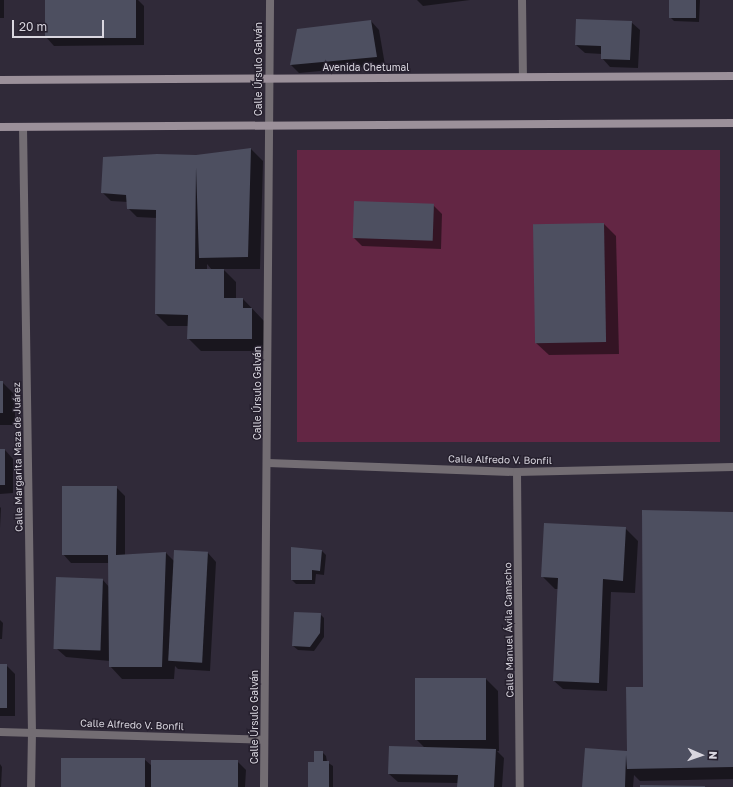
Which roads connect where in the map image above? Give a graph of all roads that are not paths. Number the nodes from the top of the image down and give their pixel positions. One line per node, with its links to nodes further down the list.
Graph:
1 (270, 0): 5 (street, Calle Úrsulo Galván)
2 (522, 0): 4 (street)
3 (733, 76): 4 (main road, Avenida Chetumal)
4 (523, 77): 5 (main road, Avenida Chetumal)
5 (269, 78): 6 (main road, Avenida Chetumal); 8 (street, Calle Úrsulo Galván)
6 (0, 80)
7 (733, 123): 8 (main road)
8 (269, 125): 10 (main road); 11 (street, Calle Úrsulo Galván)
9 (0, 127): 10 (main road)
10 (23, 127): 15 (street, Calle Margarita Maza de Juárez)
11 (268, 464): 13 (street, Calle Alfredo V. Bonfil); 16 (street, Calle Úrsulo Galván)
12 (733, 467): 13 (street, Calle Alfredo V. Bonfil)
13 (517, 472): 19 (street, Calle Manuel Ávila Camacho)
14 (0, 732): 15 (street, Calle Alfredo V. Bonfil)
15 (32, 732): 16 (street, Calle Alfredo V. Bonfil); 17 (street, Calle Margarita Maza de Juárez)
16 (264, 740): 18 (street, Calle Úrsulo Galván)
17 (31, 787)
18 (264, 787)
19 (520, 787)

